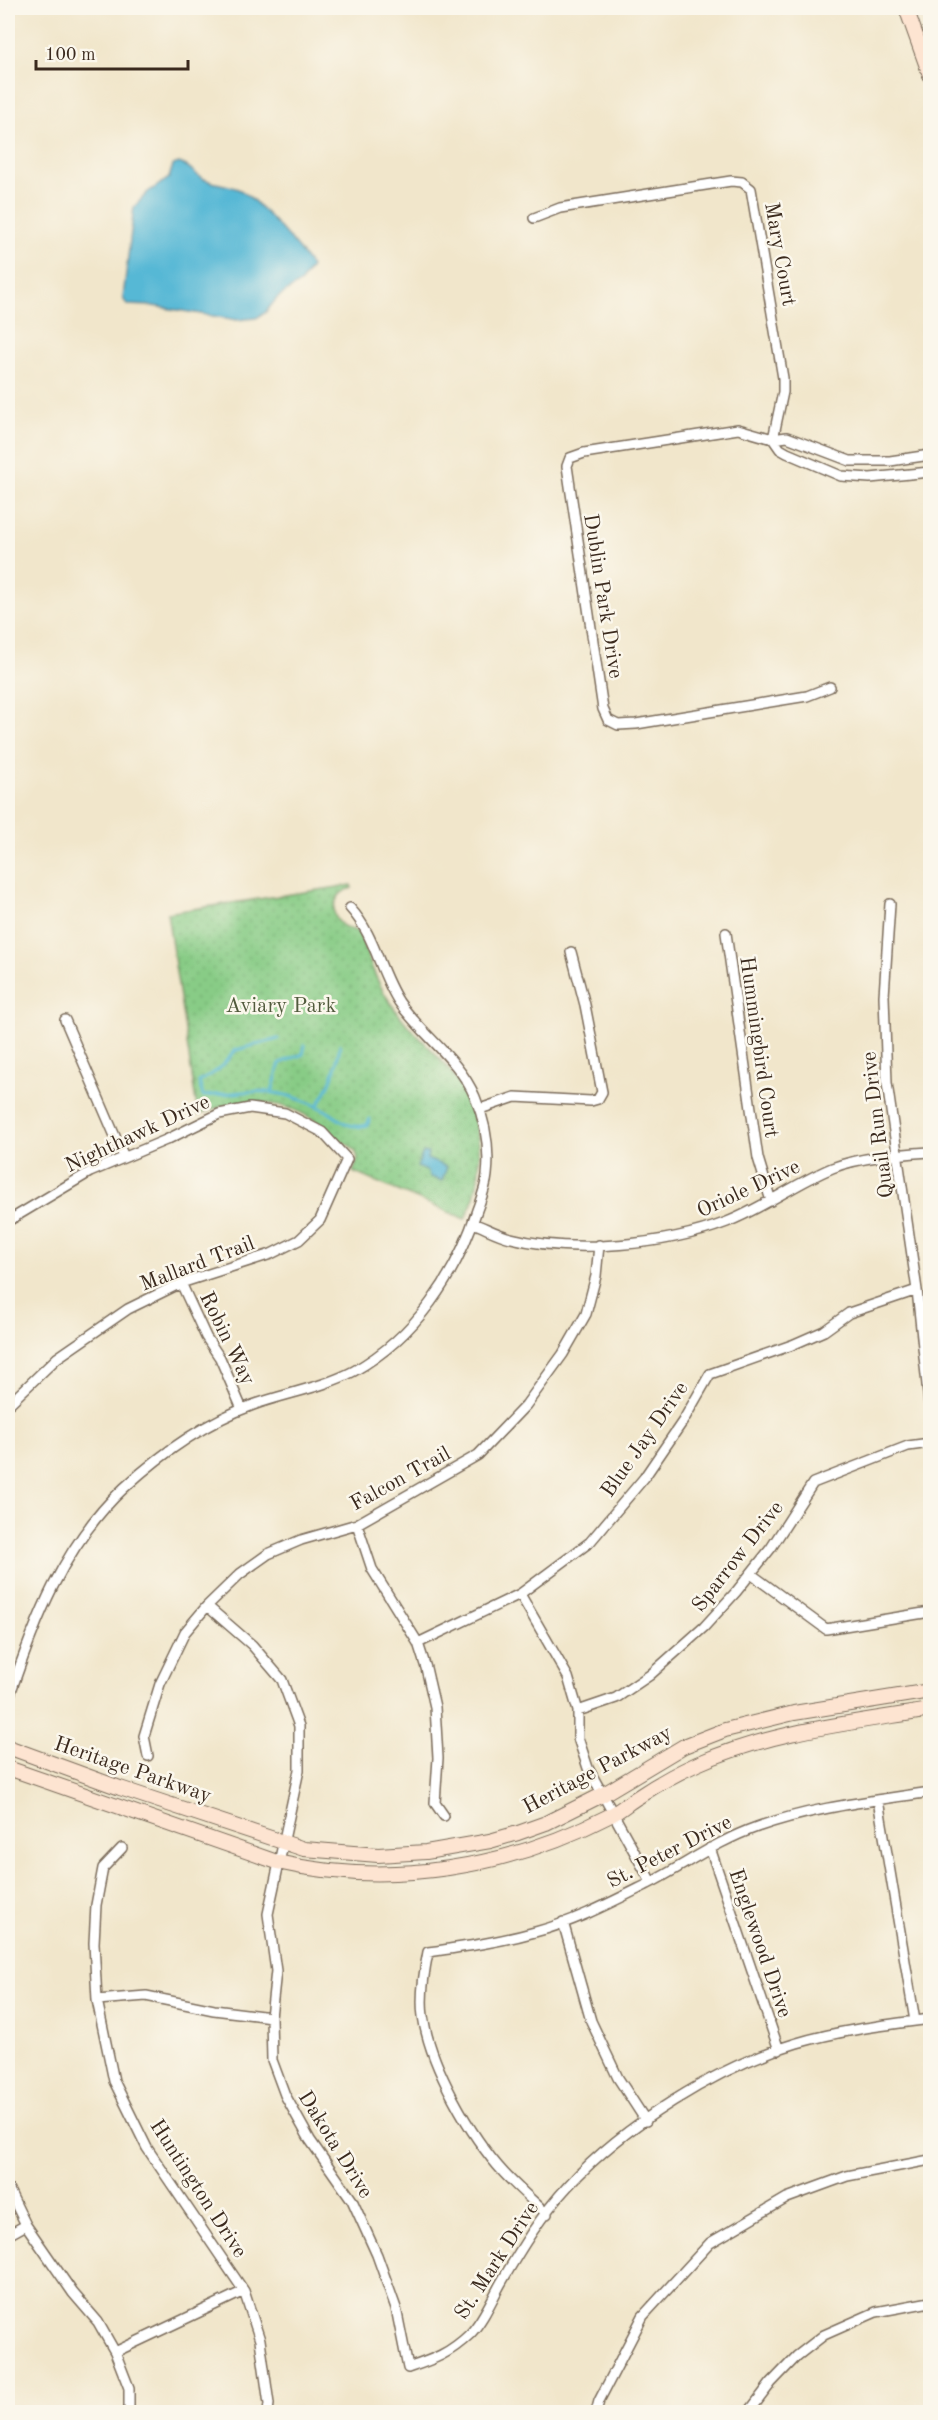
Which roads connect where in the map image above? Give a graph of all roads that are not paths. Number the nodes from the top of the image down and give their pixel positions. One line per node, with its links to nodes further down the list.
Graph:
1 (906, 8): 2 (main road)
2 (930, 75)
3 (534, 218): 4 (street, Mary Court)
4 (773, 439): 6 (street, Dublin Park Drive); 8 (street, Dublin Park Drive); 9 (street, Dublin Park Drive)
5 (930, 455): 6 (street, Dublin Park Drive)
6 (857, 462): 8 (street)
7 (930, 472): 8 (street, Dublin Park Drive)
8 (854, 477)
9 (830, 687)
10 (890, 904): 17 (street, Quail Run Drive)
11 (350, 908): 15 (street)
12 (726, 933): 20 (street, Hummingbird Court)
13 (571, 952): 15 (street)
14 (65, 1020): 18 (street)
15 (480, 1109): 22 (street)
16 (930, 1152): 17 (street, Oriole Drive)
17 (897, 1155): 20 (street, Oriole Drive); 25 (street, Quail Run Drive)
18 (124, 1157): 19 (street, Nighthawk Drive); 21 (street, Nighthawk Drive)
19 (347, 1159): 24 (street, Mallard Trail)
20 (771, 1201): 23 (street, Oriole Drive)
21 (8, 1221)
22 (473, 1223): 23 (street, Oriole Drive); 27 (street)
23 (599, 1245): 30 (street, Falcon Trail)
24 (181, 1283): 26 (street, Mallard Trail); 27 (street, Robin Way)
25 (917, 1290): 28 (street, Quail Run Drive); 32 (street, Blue Jay Drive)
26 (8, 1406)
27 (242, 1409): 37 (street)
28 (930, 1413)
29 (930, 1443): 31 (street, Sparrow Drive)
30 (357, 1524): 33 (street, Falcon Trail); 35 (street)
31 (750, 1574): 34 (street); 39 (street, Sparrow Drive)
32 (520, 1594): 35 (street, Blue Jay Drive); 39 (street)
33 (207, 1606): 41 (street, Falcon Trail); 48 (street, Dakota Drive)
34 (930, 1612)
35 (418, 1643): 47 (street)
36 (930, 1691): 44 (main road, Heritage Parkway)
37 (8, 1700)
38 (930, 1710): 46 (main road, Heritage Parkway)
39 (578, 1711): 44 (street)
40 (8, 1747): 48 (main road, Heritage Parkway)
41 (148, 1756)
42 (8, 1768): 51 (main road, Heritage Parkway)
43 (930, 1792): 45 (street, St. Peter Drive)
44 (602, 1795): 46 (street); 48 (main road, Heritage Parkway)
45 (878, 1800): 50 (street, St. Peter Drive); 57 (street)
46 (612, 1814): 51 (main road, Heritage Parkway); 52 (street)
47 (444, 1816)
48 (282, 1842): 51 (street, Dakota Drive)
49 (123, 1848): 54 (street, Huntington Drive)
50 (710, 1848): 52 (street, St. Peter Drive); 58 (street, Englewood Drive)
51 (278, 1862): 55 (street, Dakota Drive)
52 (651, 1882): 53 (street, St. Peter Drive)
53 (563, 1922): 59 (street); 62 (street, St. Peter Drive)
54 (96, 2000): 55 (street); 65 (street, Huntington Drive)
55 (271, 2018): 68 (street, Dakota Drive)
56 (930, 2019): 57 (street, St. Mark Drive)
57 (915, 2021): 58 (street, St. Mark Drive)
58 (779, 2050): 59 (street, St. Mark Drive)
59 (646, 2121): 62 (street, St. Mark Drive)
60 (930, 2160): 71 (street)
61 (8, 2188): 63 (street)
62 (547, 2214): 68 (street, St. Mark Drive)
63 (26, 2225): 64 (street); 67 (street)
64 (8, 2235)
65 (244, 2291): 67 (street); 70 (street, Huntington Drive)
66 (930, 2302): 72 (street)
67 (115, 2352): 69 (street)
68 (408, 2368)
69 (129, 2412)
70 (268, 2412)
71 (596, 2412)
72 (749, 2412)

